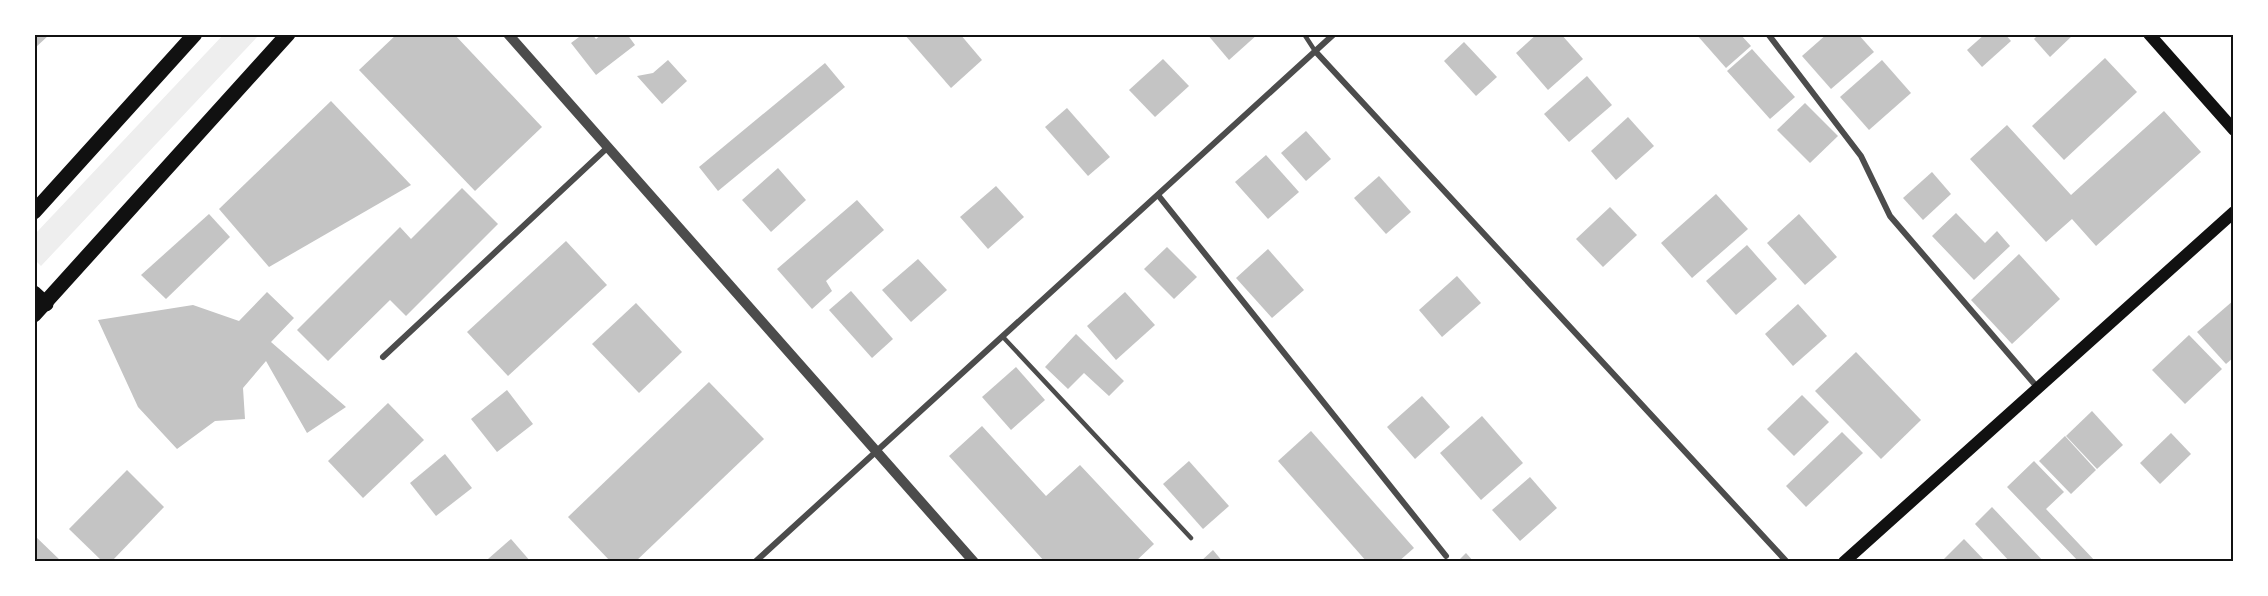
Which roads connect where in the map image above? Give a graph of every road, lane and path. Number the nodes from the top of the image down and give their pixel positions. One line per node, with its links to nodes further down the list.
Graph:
1 (195, 34): 12 (main road)
2 (288, 34): 14 (main road)
3 (508, 34): 10 (street)
4 (1304, 34): 8 (lane)
5 (1334, 34): 8 (street)
6 (1768, 34): 17 (street)
7 (2149, 34): 9 (main road)
8 (1315, 51): 11 (street); 23 (street)
9 (2234, 130)
10 (608, 147): 16 (street); 18 (street)
11 (1158, 195): 15 (street); 20 (street)
12 (34, 212)
13 (2234, 212): 17 (main road)
14 (38, 304)
15 (1003, 337): 18 (street); 19 (lane)
16 (383, 357)
17 (2038, 388): 24 (main road)
18 (878, 452): 21 (street); 22 (street)
19 (1191, 538)
20 (1446, 556)
21 (755, 561)
22 (974, 561)
23 (1787, 561)
24 (1844, 561)

